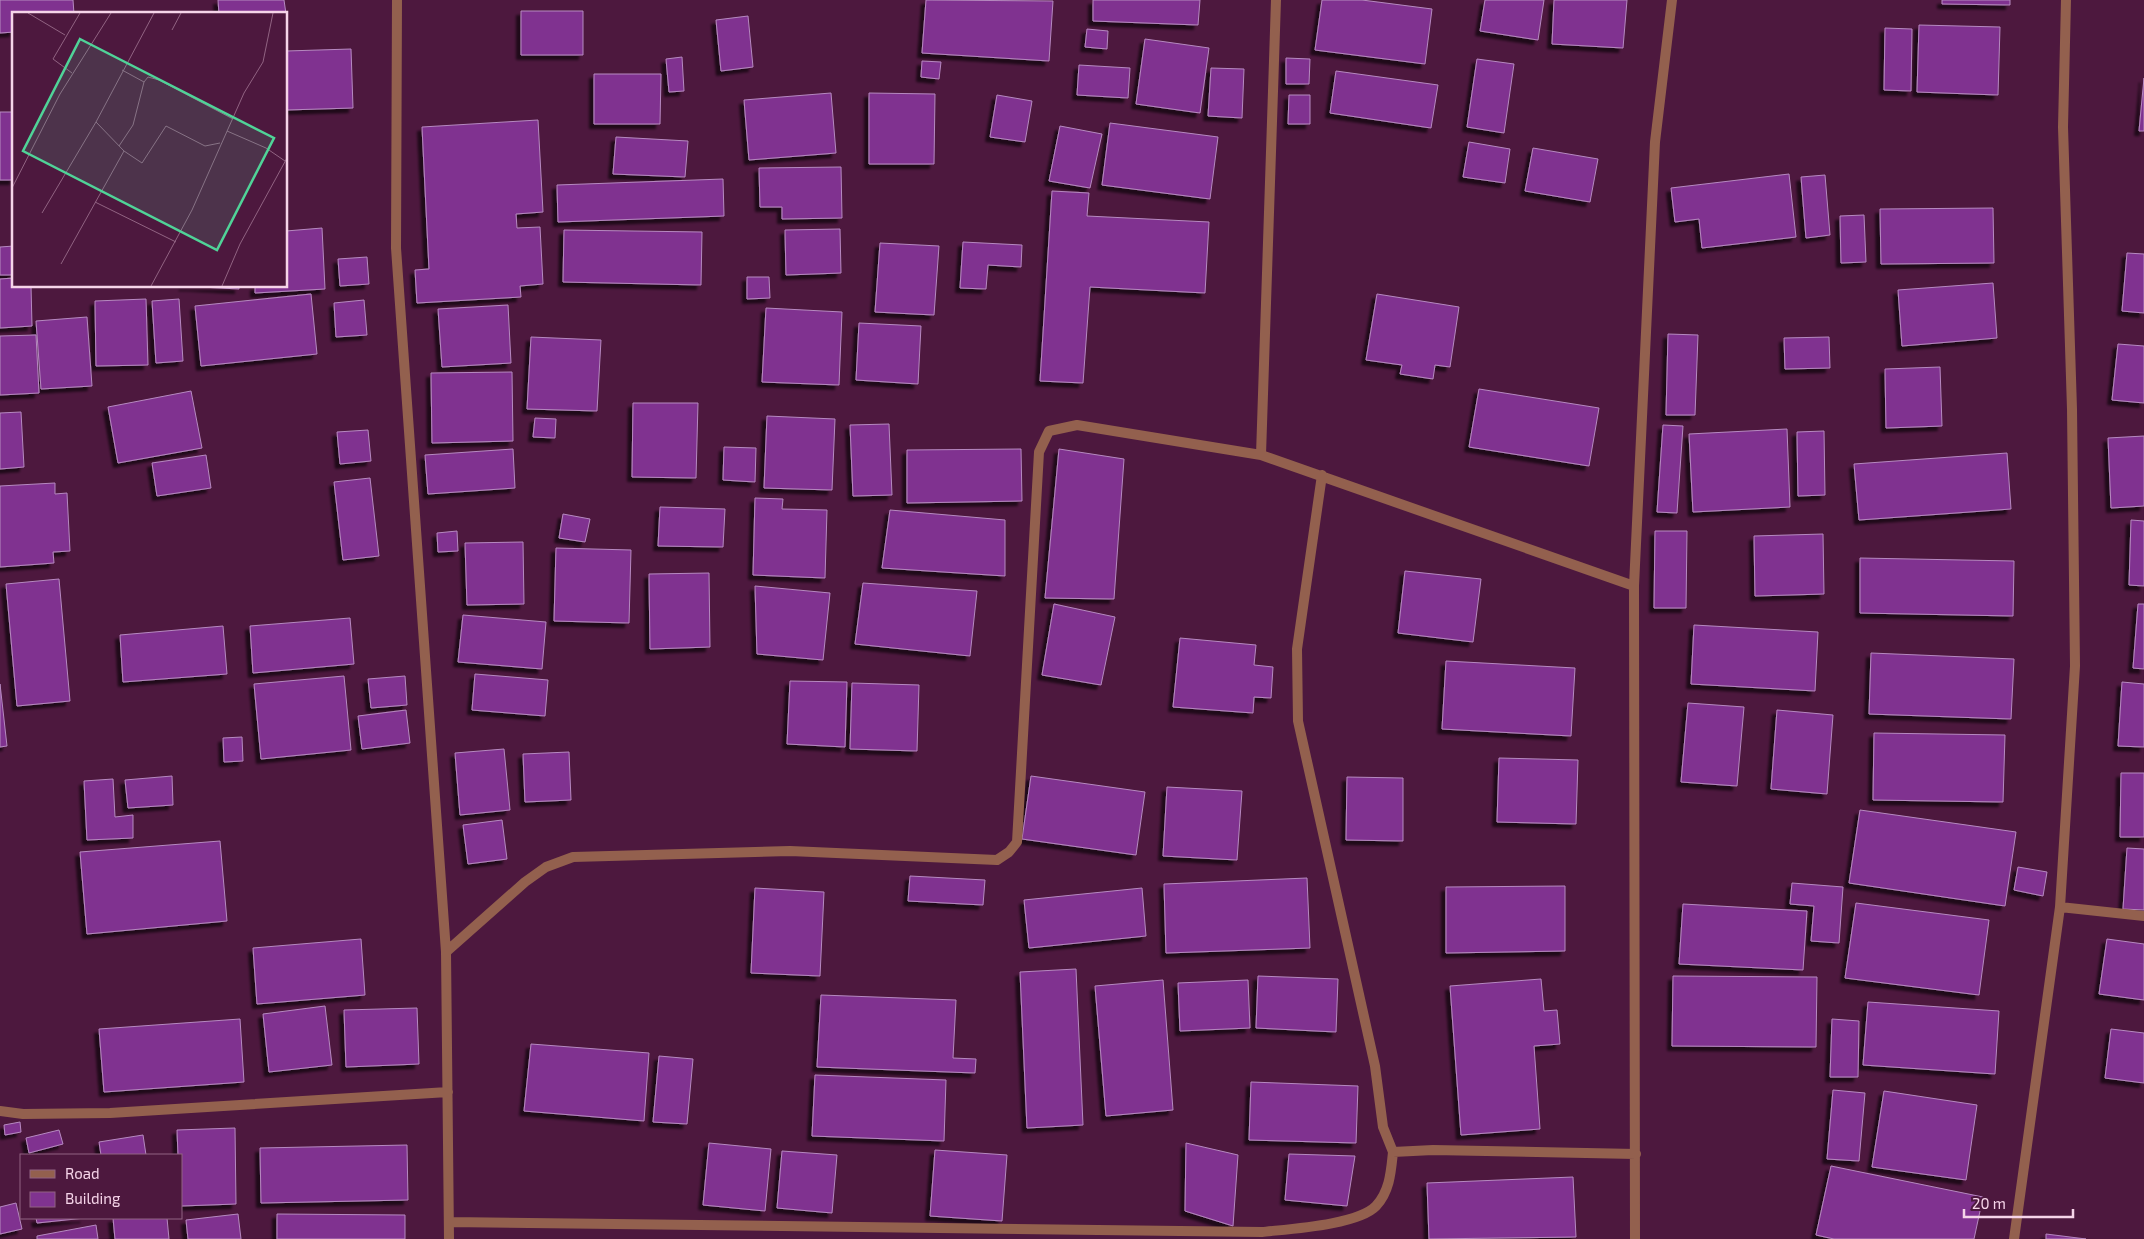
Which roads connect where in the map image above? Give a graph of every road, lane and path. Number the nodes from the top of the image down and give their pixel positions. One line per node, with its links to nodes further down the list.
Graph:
1 (397, 0): 10 (street)
2 (1276, 0): 5 (street)
3 (1672, 0): 7 (street)
4 (2066, 0): 8 (street)
5 (1261, 454): 6 (street); 10 (street)
6 (1322, 475): 7 (street); 13 (street)
7 (1634, 586): 14 (street)
8 (2060, 907): 9 (street); 18 (street)
9 (2144, 916)
10 (446, 952): 11 (street)
11 (448, 1092): 12 (street); 15 (street)
12 (0, 1111)
13 (1393, 1152): 14 (street); 15 (street)
14 (1636, 1154): 17 (street)
15 (449, 1222): 16 (street)
16 (449, 1239)
17 (1634, 1239)
18 (2014, 1239)

